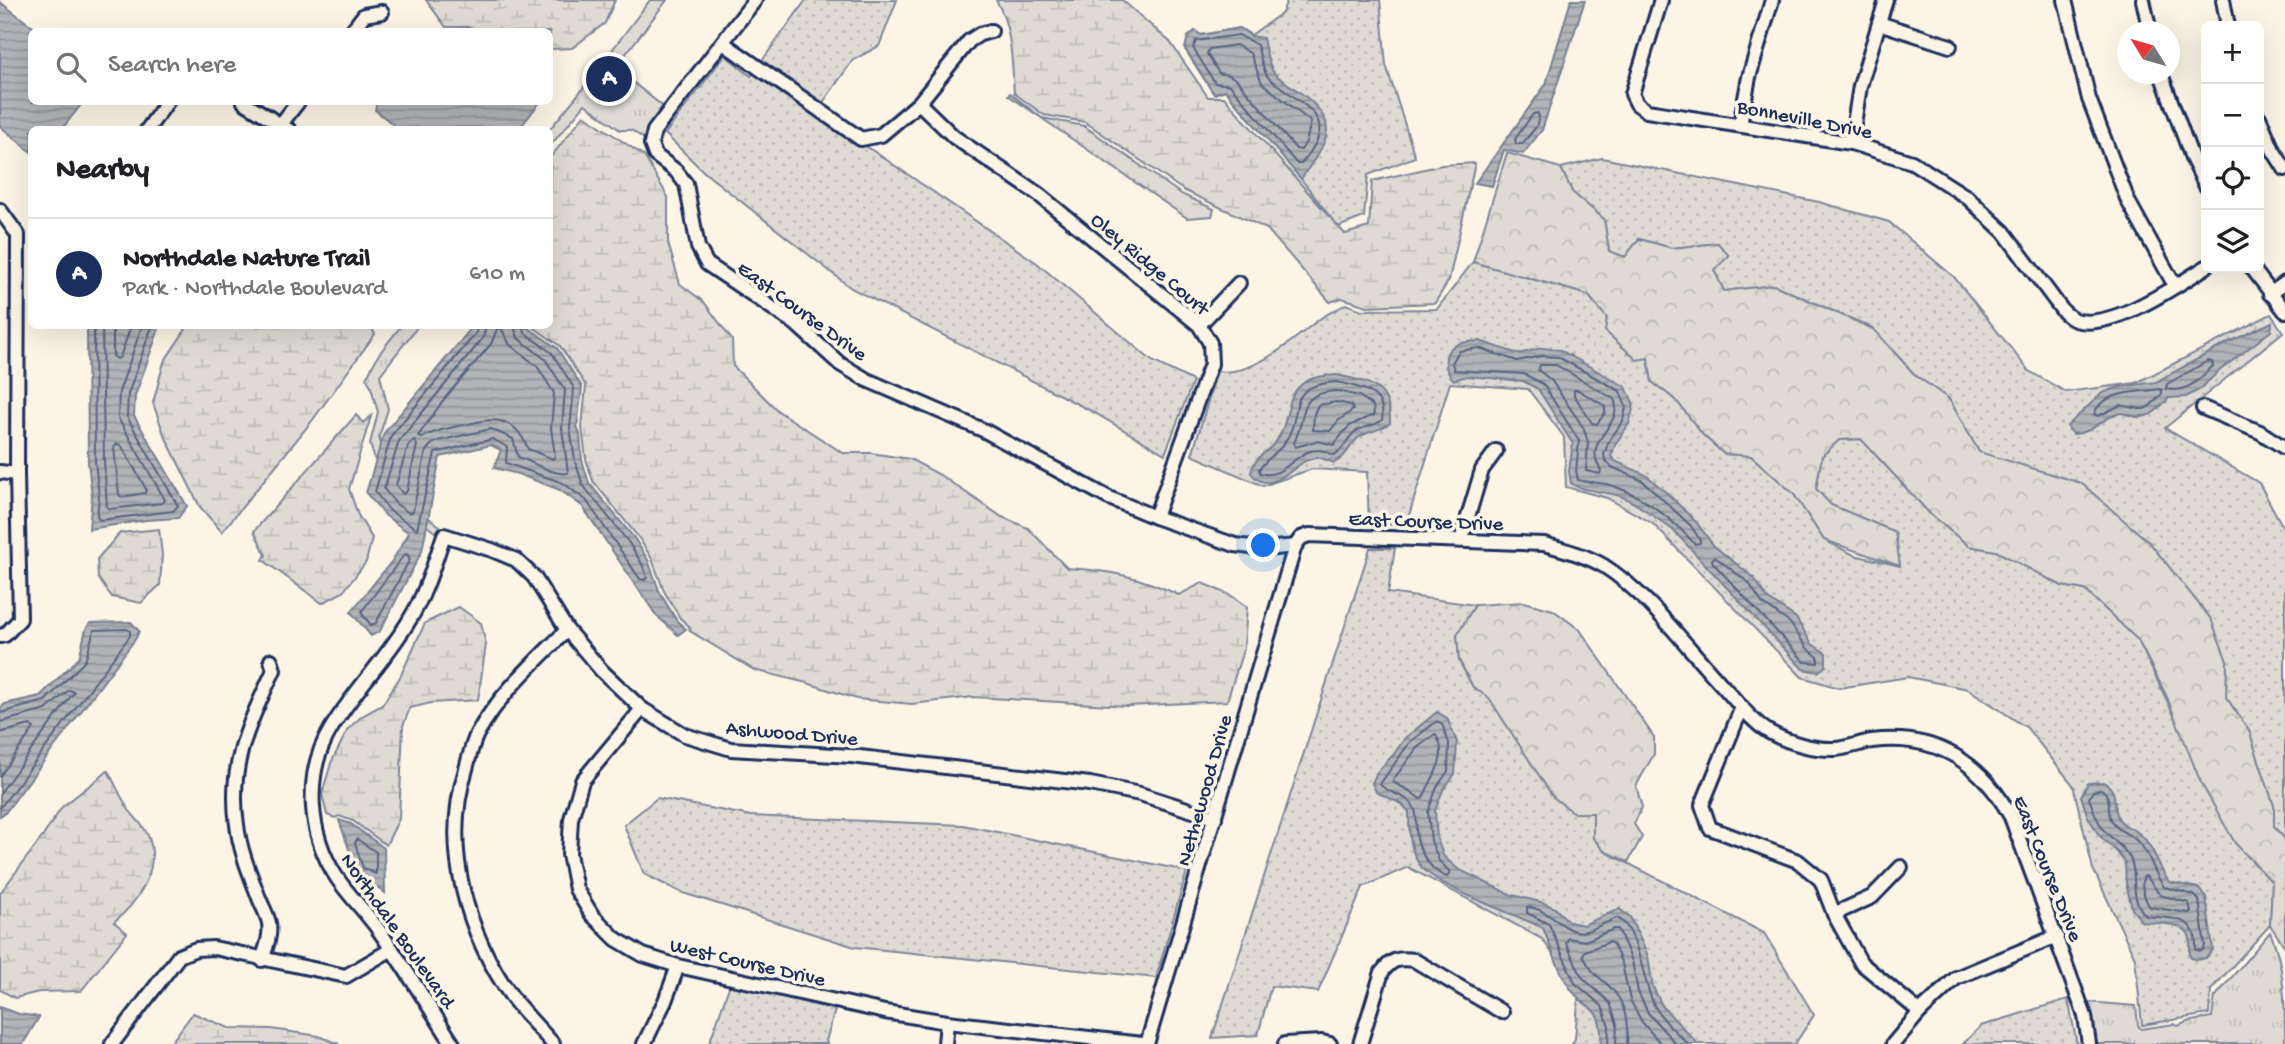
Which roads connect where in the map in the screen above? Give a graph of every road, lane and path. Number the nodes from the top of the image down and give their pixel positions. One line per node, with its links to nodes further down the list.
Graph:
1 (755, 0): 14 (street)
2 (1661, 0): 21 (street, Bonneville Drive)
3 (1772, 0): 21 (street)
4 (1886, 0): 11 (street)
5 (2065, 0): 36 (street)
6 (2143, 0): 9 (street)
7 (2223, 0): 10 (street)
8 (382, 12): 12 (street)
9 (2148, 21)
10 (2227, 21)
11 (1879, 23): 15 (street); 26 (street)
12 (354, 28)
13 (990, 31): 17 (street)
14 (723, 43): 17 (street); 45 (street, East Course Drive)
15 (1950, 46)
16 (2165, 84): 28 (street)
17 (919, 103): 39 (street, Oley Ridge Court)
18 (165, 105): 22 (street)
19 (249, 105): 23 (street)
20 (296, 105): 24 (street)
21 (1740, 125): 26 (street, Bonneville Drive)
22 (150, 126)
23 (283, 126)
24 (286, 126)
25 (2264, 129): 27 (street)
26 (1851, 143): 36 (street, Bonneville Drive)
27 (2285, 169)
28 (2201, 176)
29 (0, 210): 31 (street)
30 (28, 231): 31 (street)
31 (18, 235): 44 (street)
32 (2201, 271): 36 (street, Bonneville Drive)
33 (2255, 273): 37 (street)
34 (1239, 283): 39 (street)
35 (2285, 283): 37 (street)
36 (2175, 286)
37 (2270, 294): 38 (street)
38 (2285, 312)
39 (1199, 324): 45 (street, Oley Ridge Court)
40 (2203, 408): 41 (street)
41 (2285, 448)
42 (1496, 451): 47 (street)
43 (0, 472): 44 (street)
44 (17, 474): 50 (street)
45 (1156, 517): 48 (street, East Course Drive)
46 (444, 535): 49 (street, Ashwood Drive); 58 (street, Northdale Boulevard)
47 (1461, 540): 48 (street, East Course Drive); 52 (street, East Course Drive)
48 (1295, 546): 54 (street, Nethewood Drive)
49 (567, 630): 53 (street, Ashwood Drive); 67 (street)
50 (0, 636)
51 (271, 660): 59 (street)
52 (1742, 707): 56 (street); 57 (street, East Course Drive)
53 (642, 709): 54 (street, Ashwood Drive); 60 (street, West Course Drive)
54 (1215, 818): 71 (street, Nethewood Drive)
55 (1901, 867): 56 (street)
56 (1834, 914): 62 (street)
57 (2057, 936): 62 (street); 76 (street, East Course Drive)
58 (392, 949): 59 (street); 66 (street, Northdale Boulevard)
59 (262, 960): 65 (street)
60 (678, 966): 63 (street, West Course Drive); 68 (street)
61 (1502, 1012): 74 (street)
62 (1920, 1013): 75 (street)
63 (947, 1022): 64 (street, West Course Drive); 69 (street)
64 (1064, 1040): 70 (street, West Course Drive)
65 (112, 1044)
66 (453, 1044)
67 (552, 1044)
68 (644, 1044)
69 (945, 1044)
70 (1142, 1044)
71 (1147, 1044)
72 (1285, 1044): 73 (street)
73 (1330, 1044)
74 (1360, 1044)
75 (1893, 1044)
76 (2089, 1044)

